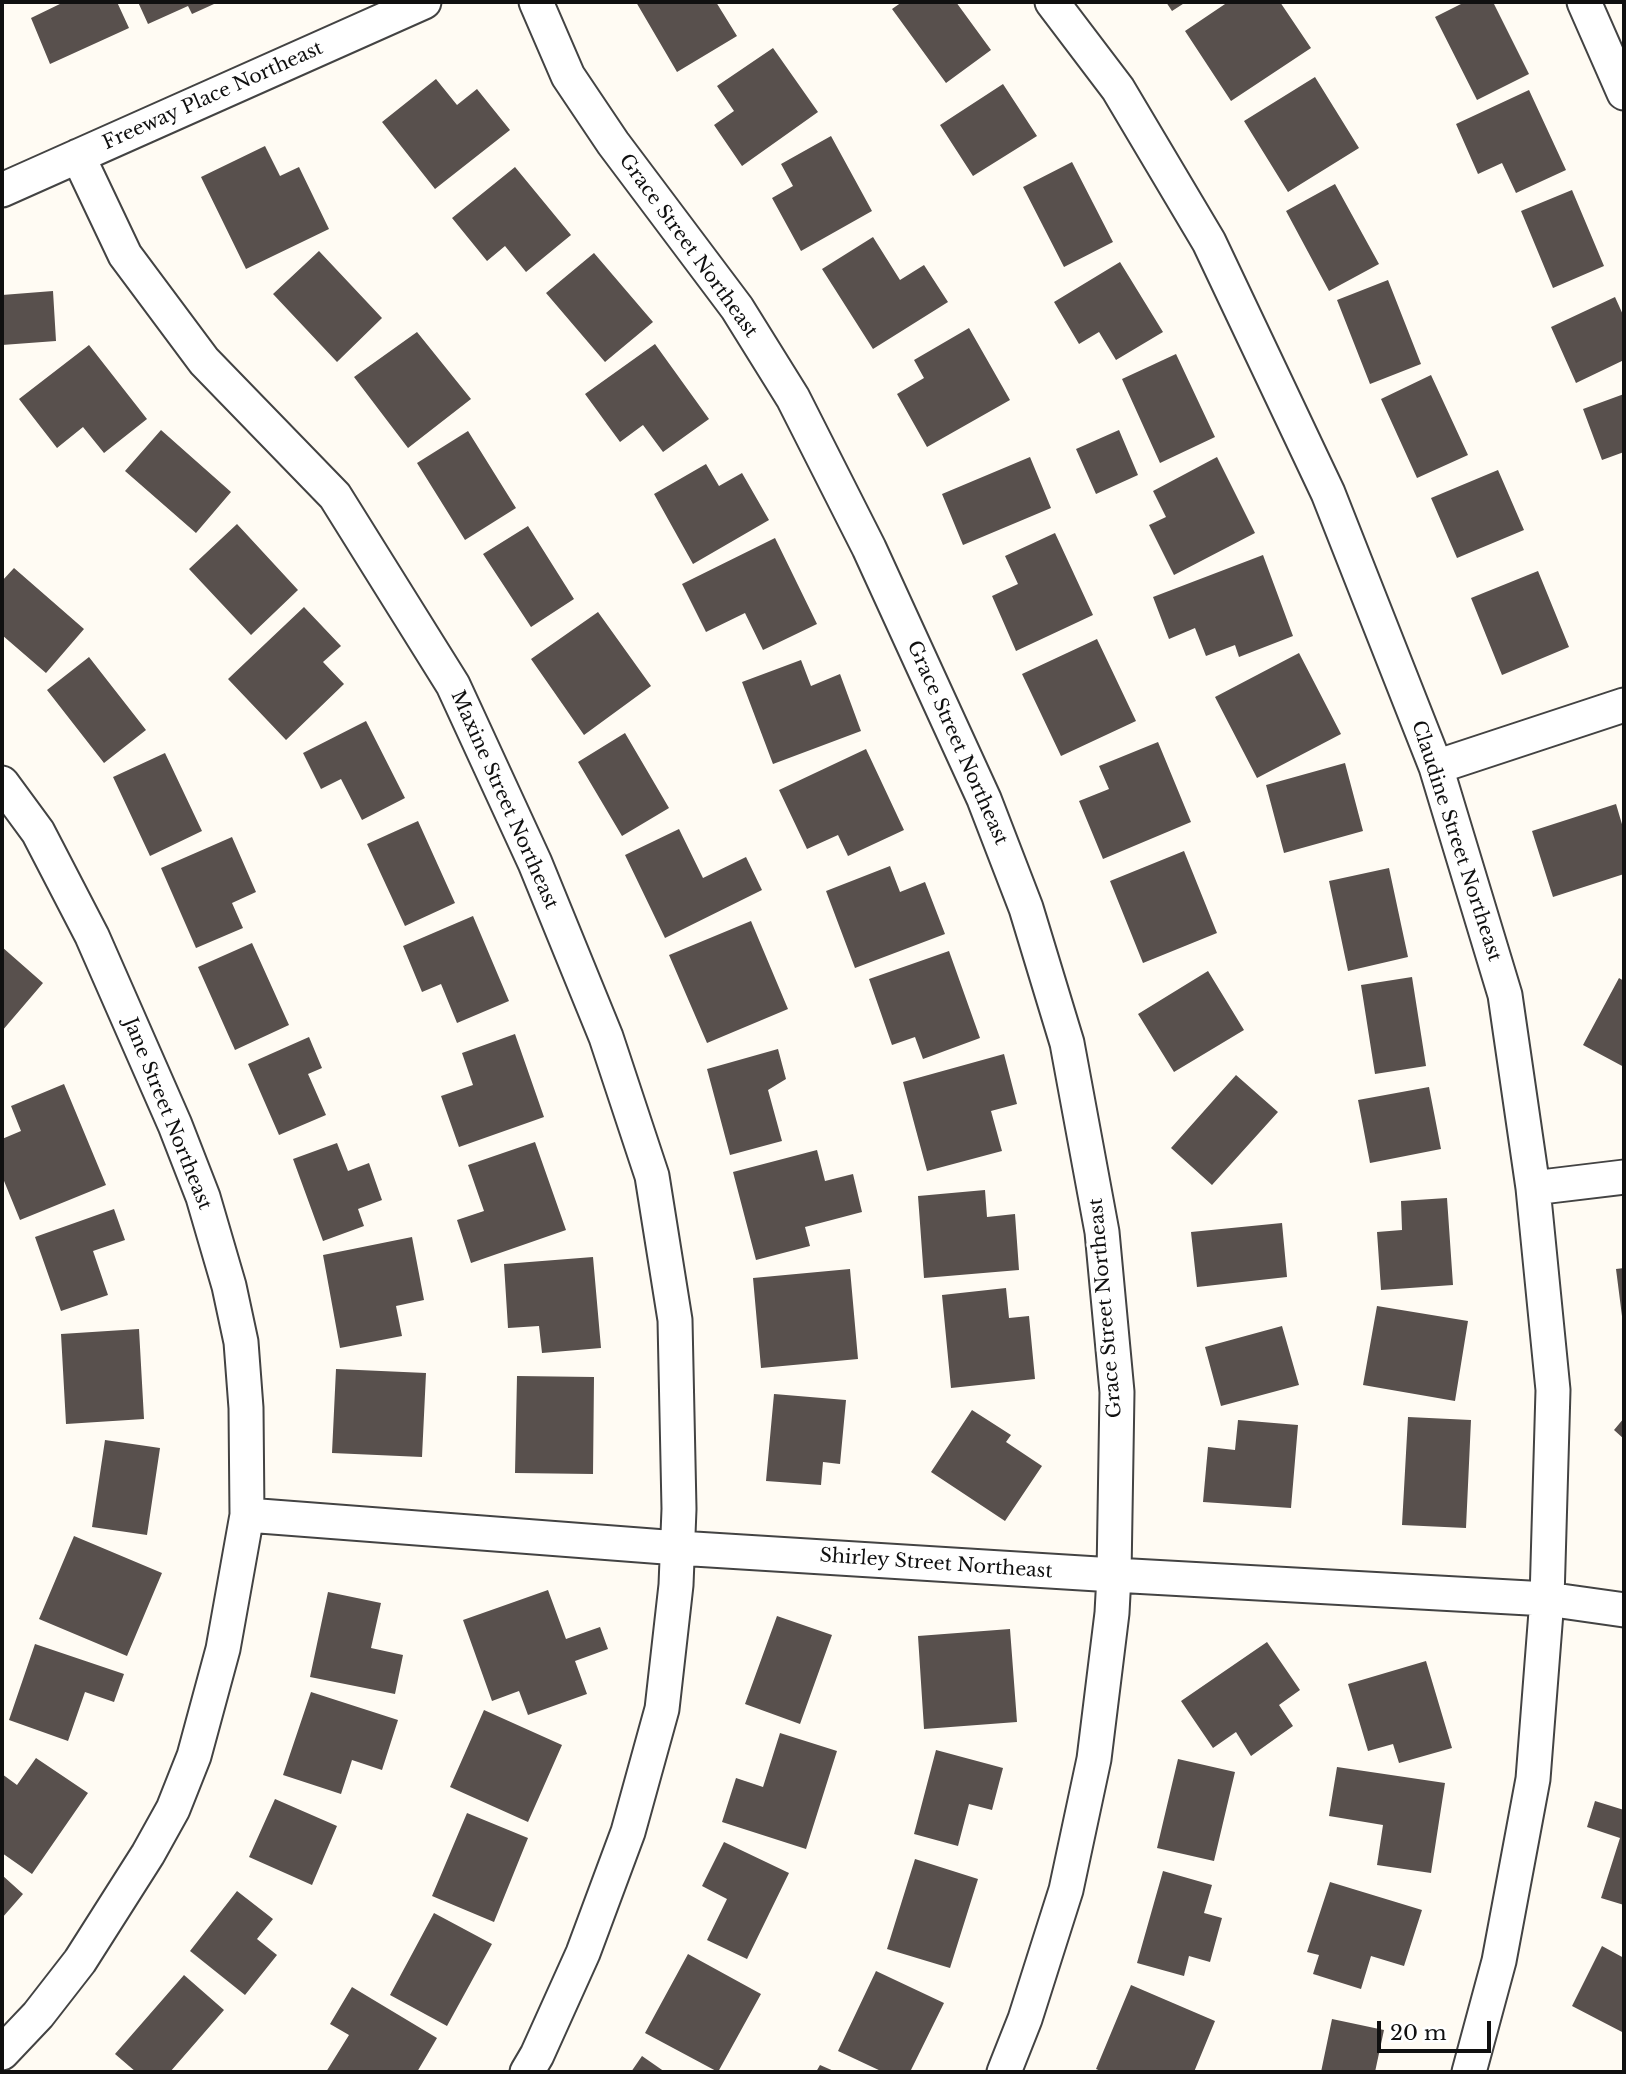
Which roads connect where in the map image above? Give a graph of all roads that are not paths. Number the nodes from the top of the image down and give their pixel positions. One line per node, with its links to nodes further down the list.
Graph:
1 (424, 2): 6 (street, Freeway Place Northeast)
2 (536, 2): 15 (street, Grace Street Northeast)
3 (1052, 2): 9 (street, Claudine Street Northeast)
4 (1584, 2): 5 (street)
5 (1624, 93)
6 (78, 156): 7 (street, Freeway Place Northeast); 14 (street, Maxine Street Northeast)
7 (2, 190)
8 (1624, 705): 9 (street)
9 (1436, 767): 12 (street, Claudine Street Northeast)
10 (2, 783): 13 (street, Jane Street Northeast)
11 (1624, 1177): 12 (street)
12 (1533, 1188): 16 (street, Claudine Street Northeast)
13 (247, 1516): 14 (street, Shirley Street Northeast); 18 (street, Jane Street Northeast)
14 (678, 1548): 15 (street, Shirley Street Northeast); 19 (street, Maxine Street Northeast)
15 (1114, 1575): 16 (street, Shirley Street Northeast); 20 (street, Grace Street Northeast)
16 (1547, 1599): 17 (street, Shirley Street Northeast); 21 (street, Claudine Street Northeast)
17 (1624, 1610)
18 (2, 2053)
19 (527, 2072)
20 (1004, 2072)
21 (1469, 2072)

